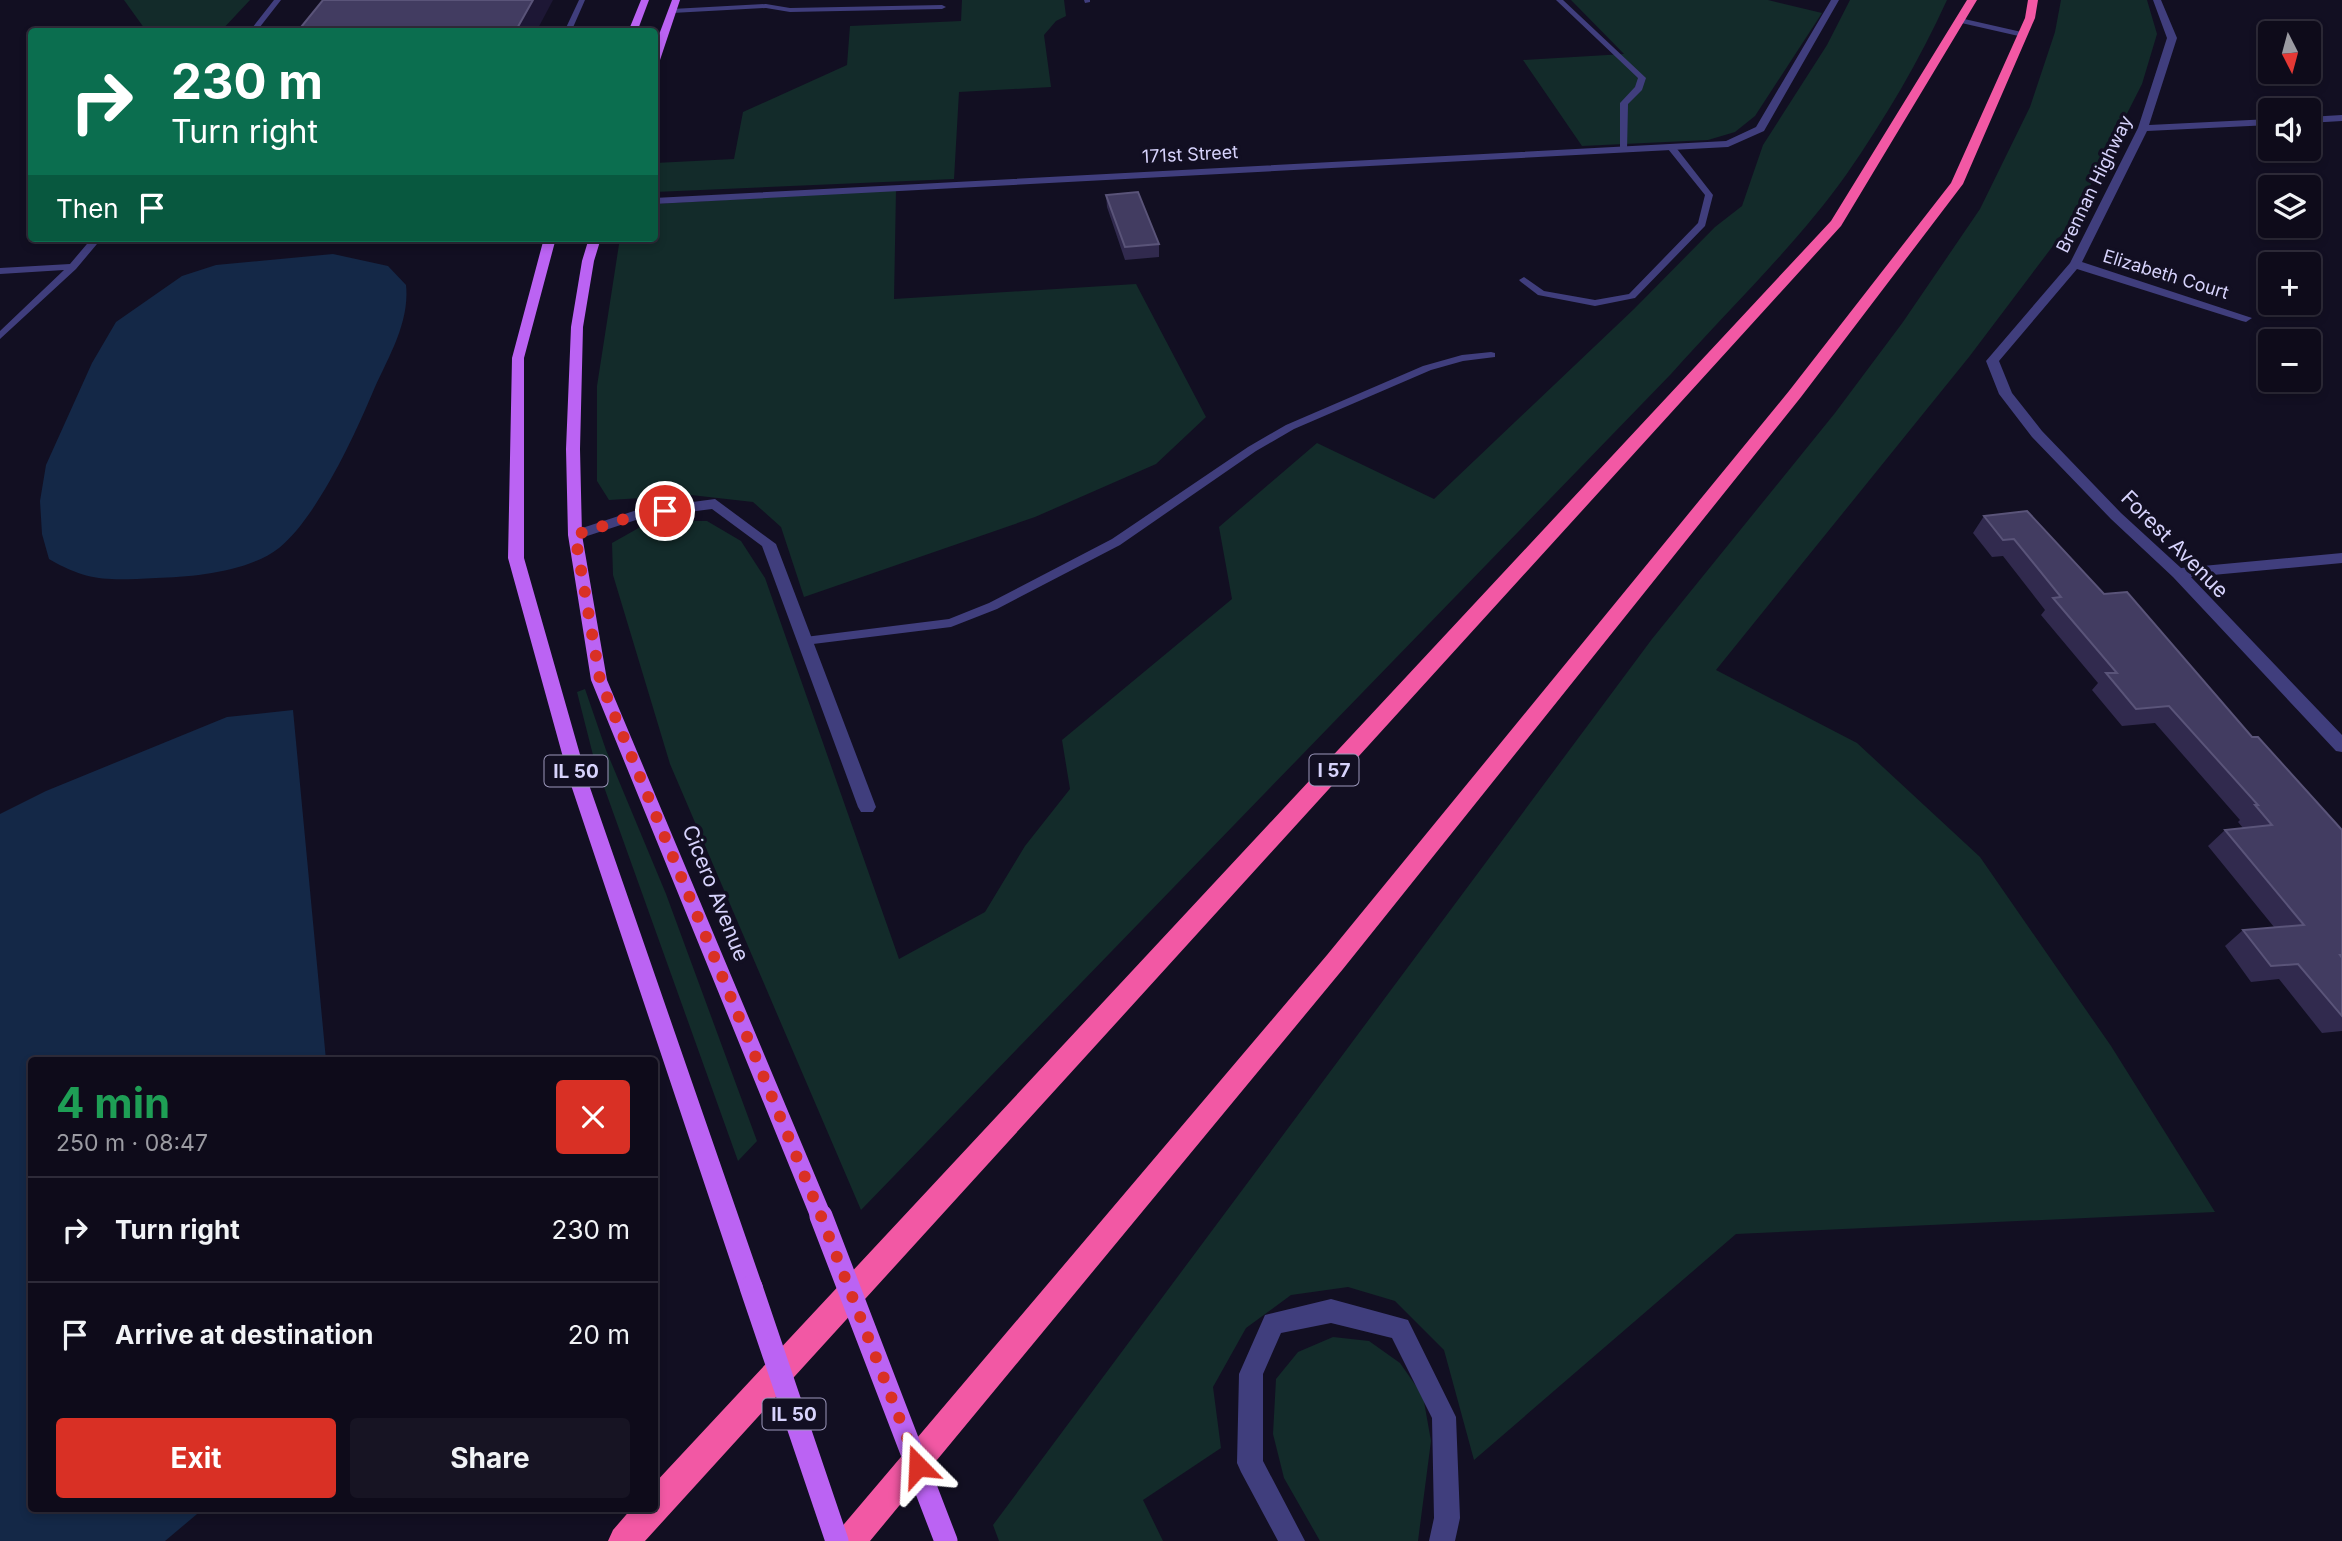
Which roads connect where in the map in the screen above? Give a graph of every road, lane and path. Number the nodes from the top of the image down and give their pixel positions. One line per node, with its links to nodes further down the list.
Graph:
1 (278, 0): 13 (lane)
2 (582, 0): 14 (lane)
3 (645, 0): 15 (main road)
4 (677, 0): 11 (main road)
5 (1559, 0): 23 (lane)
6 (1835, 0): 22 (street, 171st Street)
7 (1972, 0): 12 (highway, I 57)
8 (2033, 0): 16 (highway)
9 (2157, 0): 21 (street, Brennan Highway)
10 (942, 7): 11 (lane)
11 (673, 12): 17 (main road)
12 (1960, 20): 16 (lane); 42 (highway, I 57)
13 (255, 28)
14 (569, 28)
15 (634, 28)
16 (2023, 35): 46 (highway)
17 (658, 52)
18 (2342, 118): 19 (street)
19 (2321, 119)
20 (2258, 123): 21 (street)
21 (2143, 128): 28 (street, Brennan Highway)
22 (1671, 147): 23 (street, 171st Street); 31 (lane)
23 (1624, 149): 24 (street, 171st Street)
24 (658, 201)
25 (94, 242): 29 (lane)
26 (549, 242): 45 (main road, IL 50, bridge)
27 (594, 242): 36 (main road, Cicero Avenue / IL 50)
28 (2075, 264): 32 (street, Elizabeth Court); 35 (street, Brennan Highway)
29 (73, 267): 30 (lane); 33 (lane)
30 (0, 271)
31 (1524, 280)
32 (2246, 318)
33 (0, 336)
34 (1491, 355): 39 (lane)
35 (1992, 361): 38 (street, Forest Avenue)
36 (575, 535): 39 (street); 47 (main road, Cicero Avenue / IL 50, bridge)
37 (2342, 558): 38 (street)
38 (2178, 573): 40 (street, Forest Avenue)
39 (805, 641): 41 (street)
40 (2342, 746)
41 (867, 807)
42 (658, 1504)
43 (650, 1512): 44 (highway, I 57)
44 (624, 1541)
45 (837, 1541)
46 (850, 1541)
47 (946, 1541)
48 (1292, 1541): 49 (street)
49 (1442, 1541)

